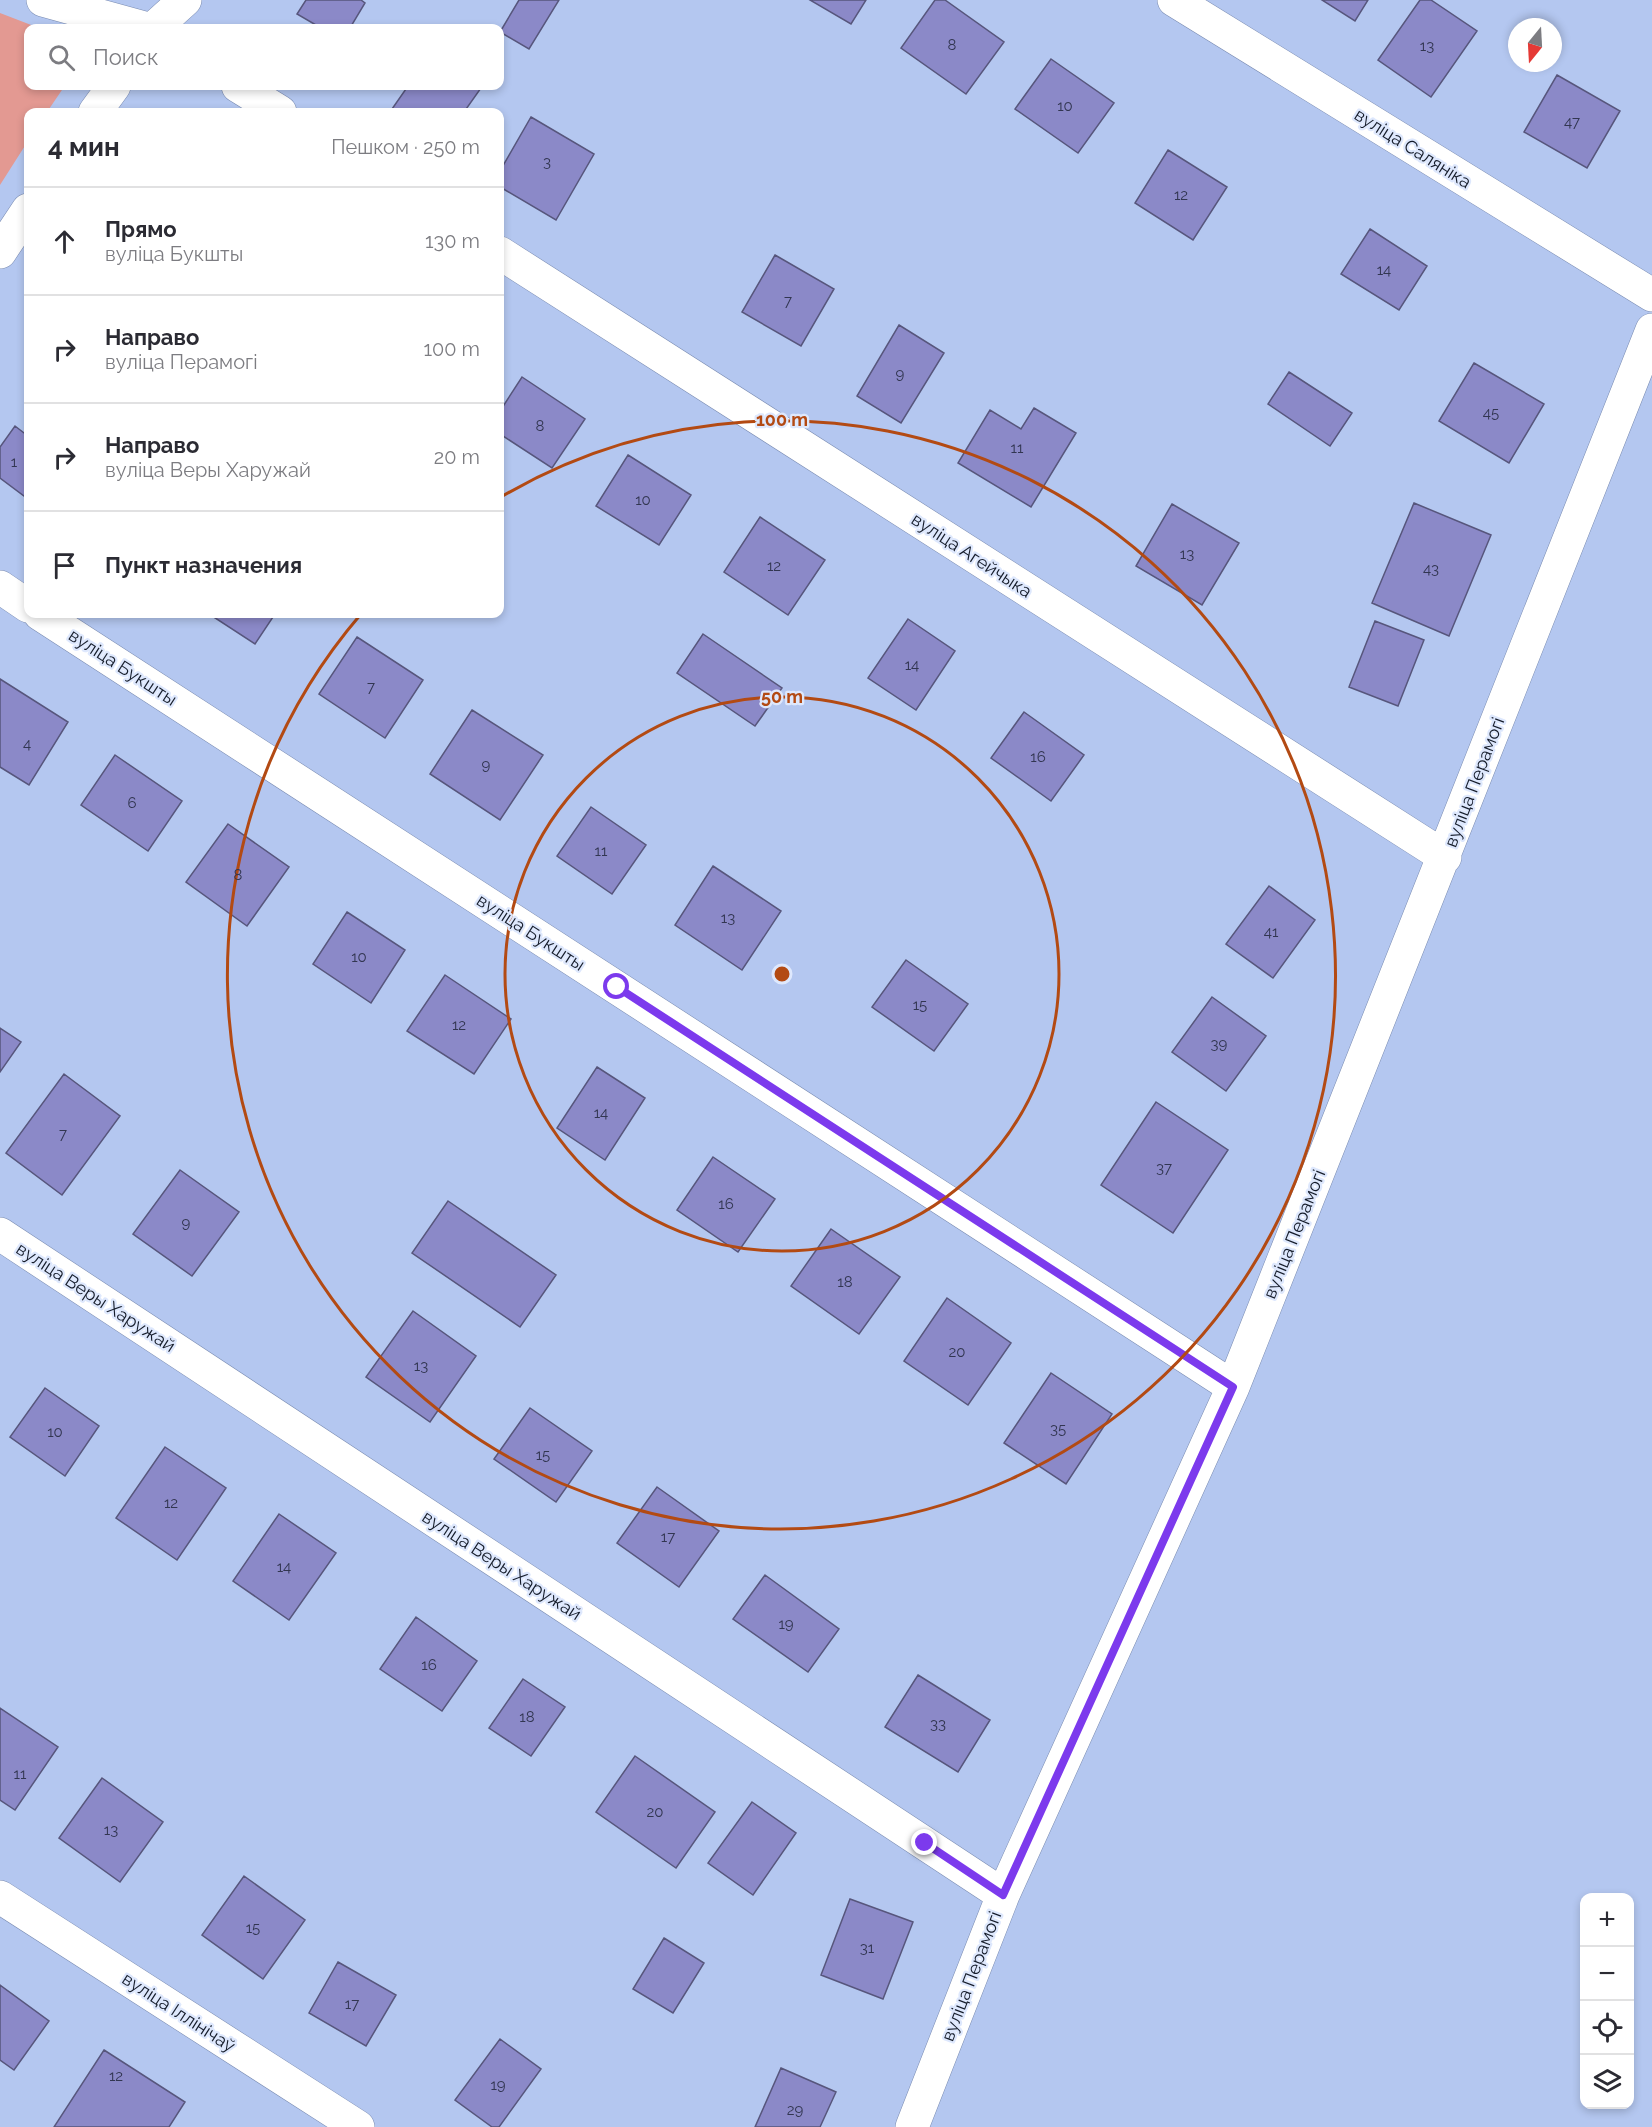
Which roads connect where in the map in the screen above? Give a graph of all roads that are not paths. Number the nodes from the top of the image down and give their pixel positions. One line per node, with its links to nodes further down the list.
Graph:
1 (43, 0): 4 (street)
2 (185, 0): 5 (street)
3 (1174, 0): 13 (street, вуліца Саляніка)
4 (130, 24)
5 (158, 24)
6 (111, 90): 8 (street)
7 (244, 90): 9 (street)
8 (98, 108)
9 (274, 108)
10 (24, 216): 11 (street)
11 (0, 252)
12 (504, 256): 18 (street, вуліца Агейчыка)
13 (1652, 295)
14 (1652, 330): 18 (street, вуліца Перамогі)
15 (0, 587): 16 (street)
16 (24, 603)
17 (46, 618): 20 (street, вуліца Букшты)
18 (1445, 856): 20 (street, вуліца Перамогі)
19 (0, 1234): 21 (street, вуліца Веры Харужай)
20 (1233, 1387): 21 (street, вуліца Перамогі)
21 (1003, 1895): 24 (street, вуліца Перамогі)
22 (0, 1897): 23 (street, вуліца Іллінічаў)
23 (357, 2127)
24 (912, 2127)

